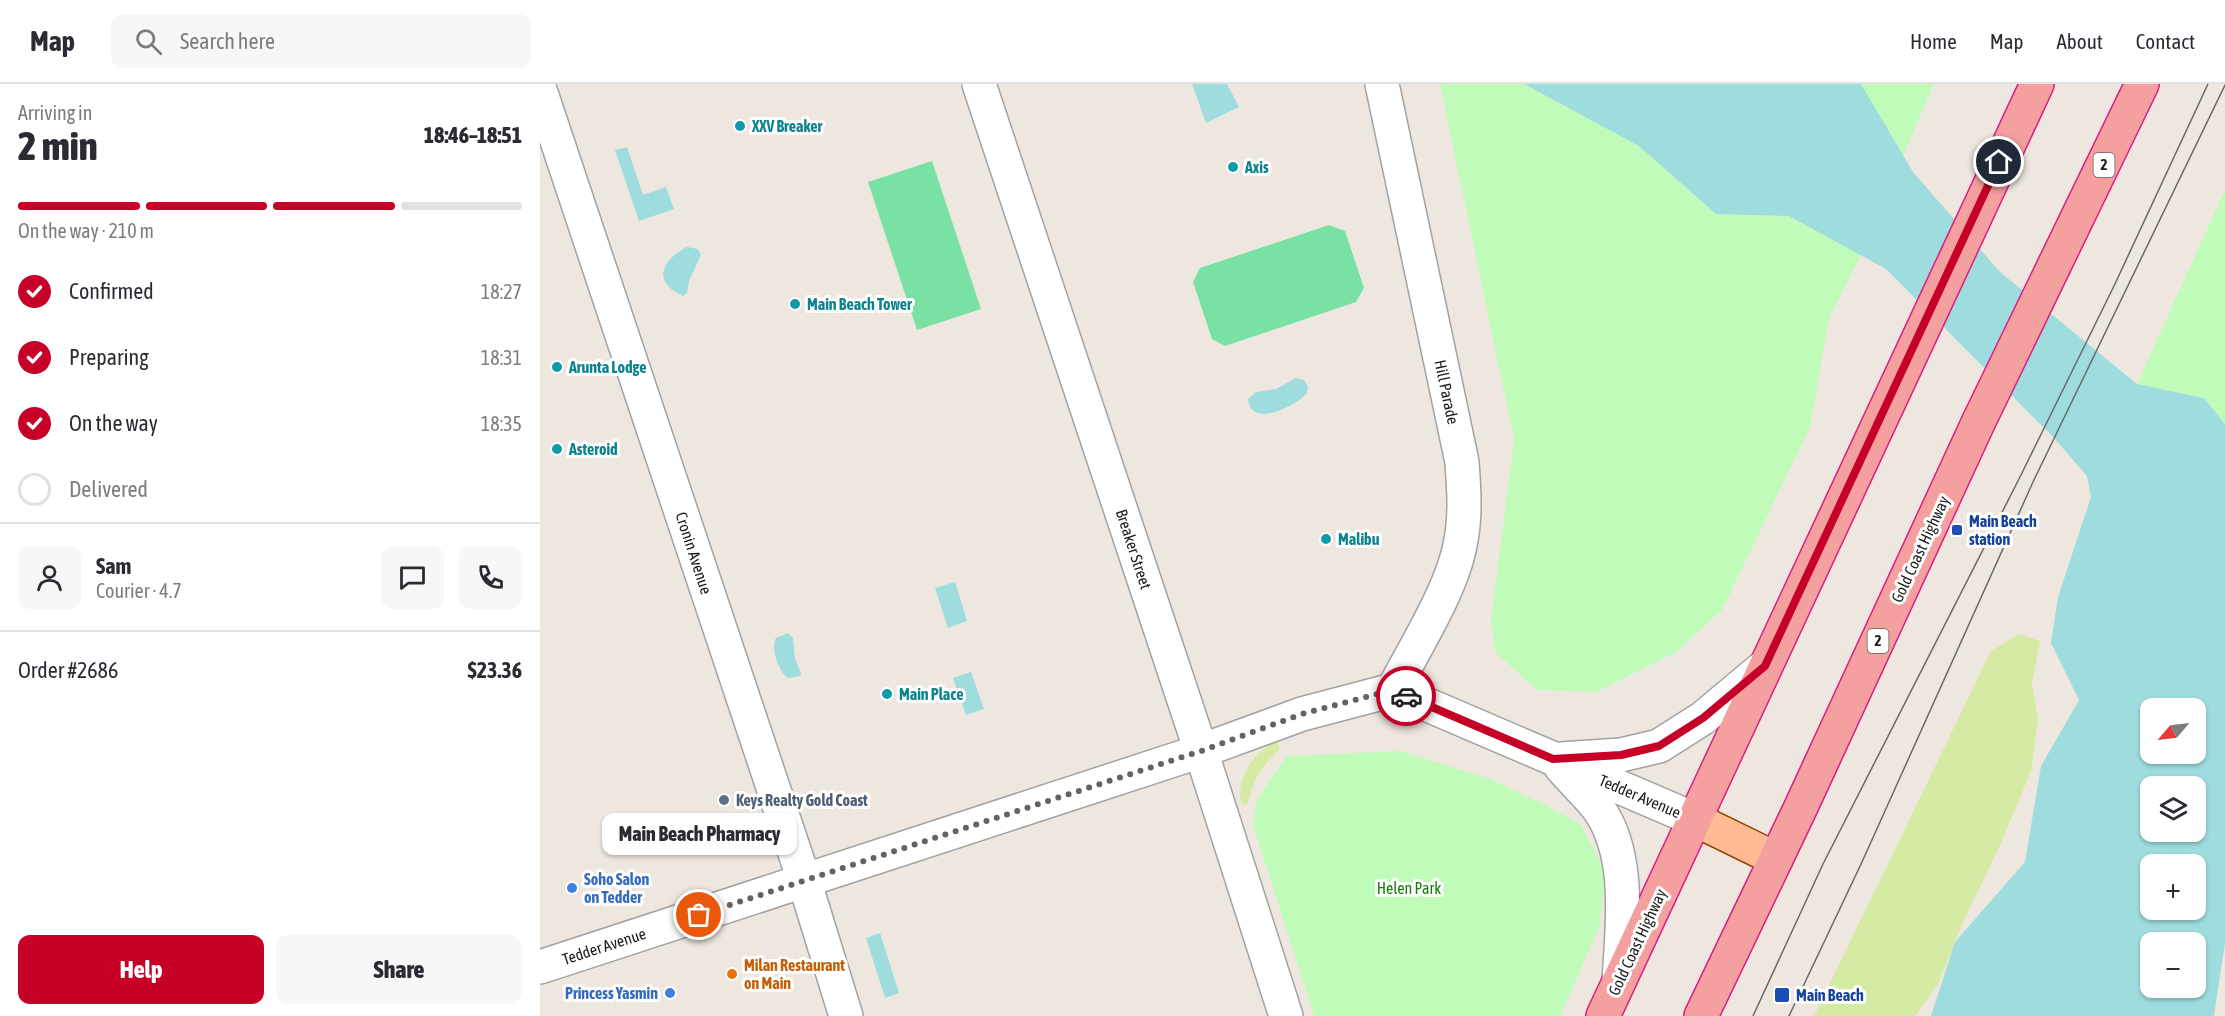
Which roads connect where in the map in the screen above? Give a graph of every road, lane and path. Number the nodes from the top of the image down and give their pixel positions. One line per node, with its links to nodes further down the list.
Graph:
1 (979, 84): 8 (street, Breaker Street)
2 (1382, 84): 7 (street, Hill Parade)
3 (2037, 84): 6 (highway, Gold Coast Highway)
4 (2142, 84): 11 (highway, Gold Coast Highway / 2)
5 (540, 90): 12 (street, Cronin Avenue)
6 (1765, 666): 9 (street, Tedder Avenue); 10 (highway, Gold Coast Highway)
7 (1393, 690): 8 (street, Tedder Avenue); 9 (street, Tedder Avenue)
8 (1201, 751): 12 (street, Tedder Avenue); 16 (street, Breaker Street)
9 (1553, 759): 10 (street, Tedder Avenue); 14 (street, Tedder Avenue)
10 (1694, 819): 11 (main road); 14 (highway, Gold Coast Highway)
11 (1776, 859): 18 (highway, Gold Coast Highway / 2)
12 (804, 880): 13 (street, Tedder Avenue); 15 (street, Cronin Avenue)
13 (540, 967)
14 (1619, 981): 17 (highway, Gold Coast Highway)
15 (846, 1016)
16 (1286, 1016)
17 (1603, 1016)
18 (1701, 1016)

